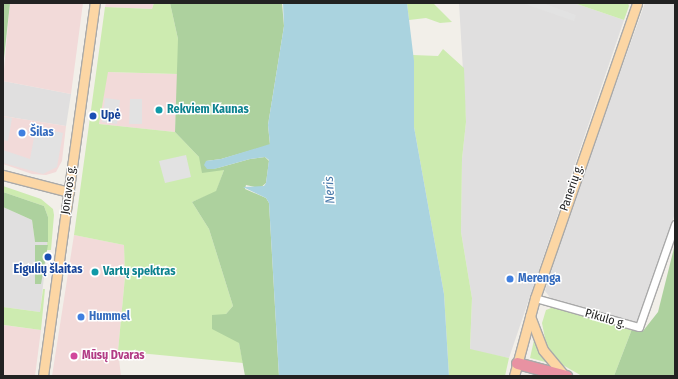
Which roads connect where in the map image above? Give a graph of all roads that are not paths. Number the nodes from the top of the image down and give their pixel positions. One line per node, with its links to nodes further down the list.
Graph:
1 (95, 3): 4 (main road, Jonavos g.)
2 (637, 3): 6 (main road, Panerių g.)
3 (3, 175): 4 (main road)
4 (69, 192): 9 (main road, Jonavos g.)
5 (675, 224): 6 (street, Pikulo g.)
6 (535, 298): 7 (main road, Panerių g.)
7 (530, 315): 8 (main road, Panerių g.); 11 (main road)
8 (516, 362): 10 (main road, Panerių g.); 11 (highway)
9 (43, 376)
10 (514, 376)
11 (565, 376)

